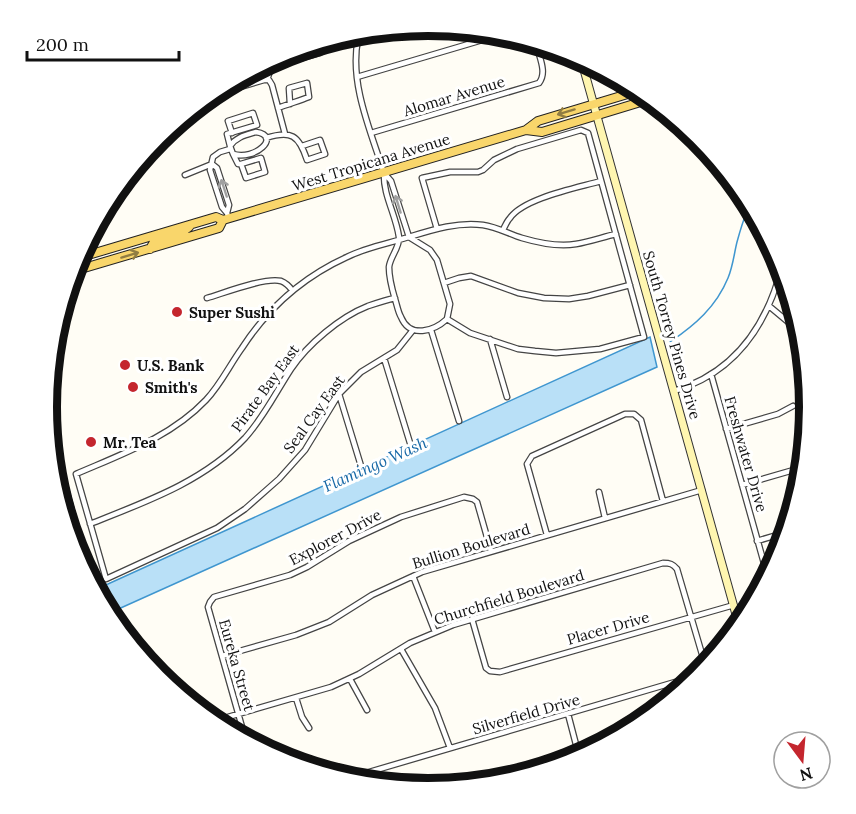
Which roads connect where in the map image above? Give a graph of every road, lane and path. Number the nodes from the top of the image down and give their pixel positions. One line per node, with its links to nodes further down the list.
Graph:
1 (482, 40): 6 (street)
2 (358, 43): 6 (street)
3 (539, 53): 17 (street, Alomar Avenue)
4 (584, 71): 12 (main road, South Torrey Pines Drive)
5 (269, 72): 7 (street)
6 (357, 77): 17 (street)
7 (267, 80): 8 (street); 13 (street)
8 (239, 88)
9 (627, 94): 12 (main road, West Tropicana Avenue)
10 (639, 102): 14 (main road, West Tropicana Avenue)
11 (290, 104): 11 (street); 13 (street)
12 (594, 104): 14 (main road, South Torrey Pines Drive); 15 (main road, West Tropicana Avenue, one-way to 15)
13 (278, 108): 18 (street)
14 (597, 115): 15 (main road, West Tropicana Avenue); 50 (main road, South Torrey Pines Drive)
15 (526, 130): 24 (main road, West Tropicana Avenue)
16 (232, 133): 16 (street); 21 (street)
17 (371, 133): 24 (street)
18 (285, 134): 19 (street); 20 (street)
19 (266, 138): 21 (street); 21 (street)
20 (302, 146): 20 (street)
21 (231, 150): 22 (street); 23 (street)
22 (212, 164): 25 (street); 27 (street)
23 (242, 164): 23 (street)
24 (384, 173): 27 (main road, West Tropicana Avenue); 32 (street); 32 (street, one-way to 24)
25 (185, 175)
26 (601, 181): 29 (street); 30 (street); 31 (street)
27 (226, 217): 28 (main road, West Tropicana Avenue); 33 (main road, West Tropicana Avenue)
28 (192, 224): 33 (main road); 34 (main road, West Tropicana Avenue)
29 (436, 229): 30 (street); 32 (street)
30 (503, 230): 31 (street)
31 (616, 234): 38 (street)
32 (404, 238): 36 (street); 39 (street); 41 (street)
33 (150, 249): 35 (main road, West Tropicana Avenue, one-way to 33)
34 (90, 254)
35 (84, 268)
36 (444, 283): 38 (street); 43 (street)
37 (778, 284): 42 (street)
38 (630, 285): 47 (street)
39 (292, 290): 40 (street); 64 (street)
40 (207, 298)
41 (395, 298): 45 (street); 64 (street, Pirate Bay East)
42 (769, 306): 44 (street); 49 (street)
43 (447, 319): 46 (street); 47 (street)
44 (789, 323)
45 (413, 330): 46 (street); 48 (street, Seal Cay East)
46 (431, 330): 54 (street)
47 (490, 339): 52 (street)
48 (384, 358): 51 (street, Seal Cay East); 56 (street)
49 (711, 374): 50 (street); 55 (street, Freshwater Drive)
50 (674, 391): 60 (main road, South Torrey Pines Drive)
51 (339, 394): 57 (street); 64 (street, Seal Cay East)
52 (507, 397)
53 (793, 406): 55 (street)
54 (459, 421)
55 (726, 429): 59 (street, Freshwater Drive)
56 (410, 443)
57 (361, 466)
58 (793, 470): 59 (street)
59 (742, 485): 67 (street, Freshwater Drive)
60 (702, 490): 62 (street, Bullion Boulevard); 72 (main road, South Torrey Pines Drive)
61 (599, 492): 63 (street)
62 (663, 501): 63 (street, Bullion Boulevard); 65 (street)
63 (605, 518): 65 (street, Bullion Boulevard)
64 (90, 524)
65 (547, 535): 68 (street, Bullion Boulevard)
66 (776, 535): 67 (street)
67 (757, 541): 69 (street, Freshwater Drive)
68 (491, 551): 70 (street, Bullion Boulevard); 71 (street, Explorer Drive)
69 (764, 565)
70 (413, 576): 76 (street); 78 (street, Bullion Boulevard)
71 (210, 603): 78 (street, Eureka Street)
72 (734, 605): 73 (main road, South Torrey Pines Drive); 74 (street, Placer Drive)
73 (736, 613)
74 (691, 617): 75 (street, Placer Drive); 75 (street, Churchfield Boulevard); 79 (street)
75 (472, 619): 76 (street, Churchfield Boulevard)
76 (435, 632): 77 (street, Churchfield Boulevard)
77 (400, 649): 80 (street, Churchfield Boulevard); 90 (street)
78 (222, 656): 84 (street, Eureka Street)
79 (703, 656)
80 (350, 679): 82 (street, Churchfield Boulevard); 83 (street)
81 (678, 681): 85 (street, Silverfield Drive)
82 (296, 698): 84 (street, Churchfield Boulevard); 88 (street)
83 (367, 710)
84 (239, 714): 86 (street, Churchfield Boulevard); 87 (street, Eureka Street)
85 (568, 714): 89 (street); 90 (street, Silverfield Drive)
86 (225, 717)
87 (243, 728)
88 (309, 728)
89 (578, 747)
90 (450, 748): 91 (street, Silverfield Drive)
91 (367, 773)

